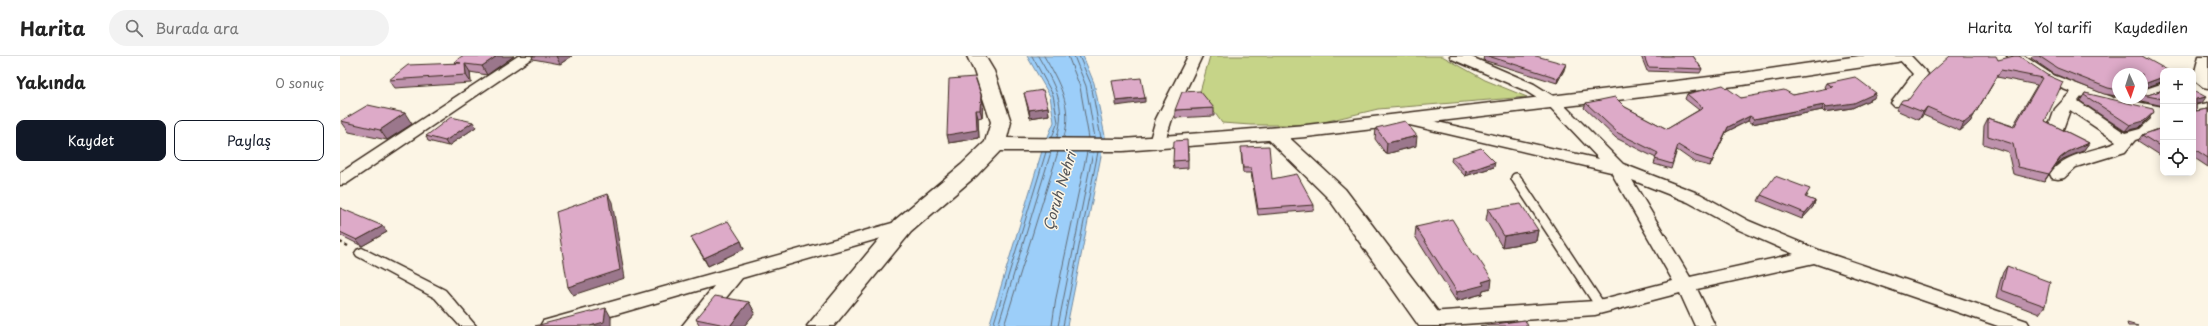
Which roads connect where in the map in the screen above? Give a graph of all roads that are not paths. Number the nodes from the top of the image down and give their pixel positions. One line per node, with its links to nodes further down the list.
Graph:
1 (528, 56): 30 (street)
2 (976, 56): 26 (main road)
3 (1195, 56): 25 (street)
4 (1457, 56): 14 (street)
5 (1897, 56): 14 (main road)
6 (1903, 56): 16 (street)
7 (2014, 56): 11 (street)
8 (2206, 56): 9 (street)
9 (2200, 80)
10 (2160, 89): 12 (lane)
11 (2080, 91): 13 (street); 15 (street)
12 (2148, 93)
13 (2112, 101)
14 (1553, 102): 21 (main road); 27 (street)
15 (2068, 102): 22 (street); 24 (street)
16 (1899, 103)
17 (2125, 104): 20 (street)
18 (2208, 108): 19 (street)
19 (2196, 110)
20 (2160, 112): 24 (street)
21 (1408, 120): 23 (main road); 27 (street)
22 (2057, 126)
23 (1274, 134): 25 (main road); 37 (main road)
24 (2124, 138): 28 (street)
25 (1157, 143): 26 (main road)
26 (995, 144): 31 (main road)
27 (1617, 168): 33 (street); 35 (street)
28 (2058, 174)
29 (1516, 178): 36 (lane)
30 (340, 180)
31 (903, 226): 34 (street); 41 (main road)
32 (362, 253): 38 (street)
33 (1815, 256): 35 (street); 43 (street)
34 (736, 273): 39 (street); 40 (street)
35 (1685, 285): 36 (street); 42 (street)
36 (1601, 307): 37 (street)
37 (1431, 323)
38 (469, 326)
39 (550, 326)
40 (692, 326)
41 (820, 326)
42 (1705, 326)
43 (2020, 326)

